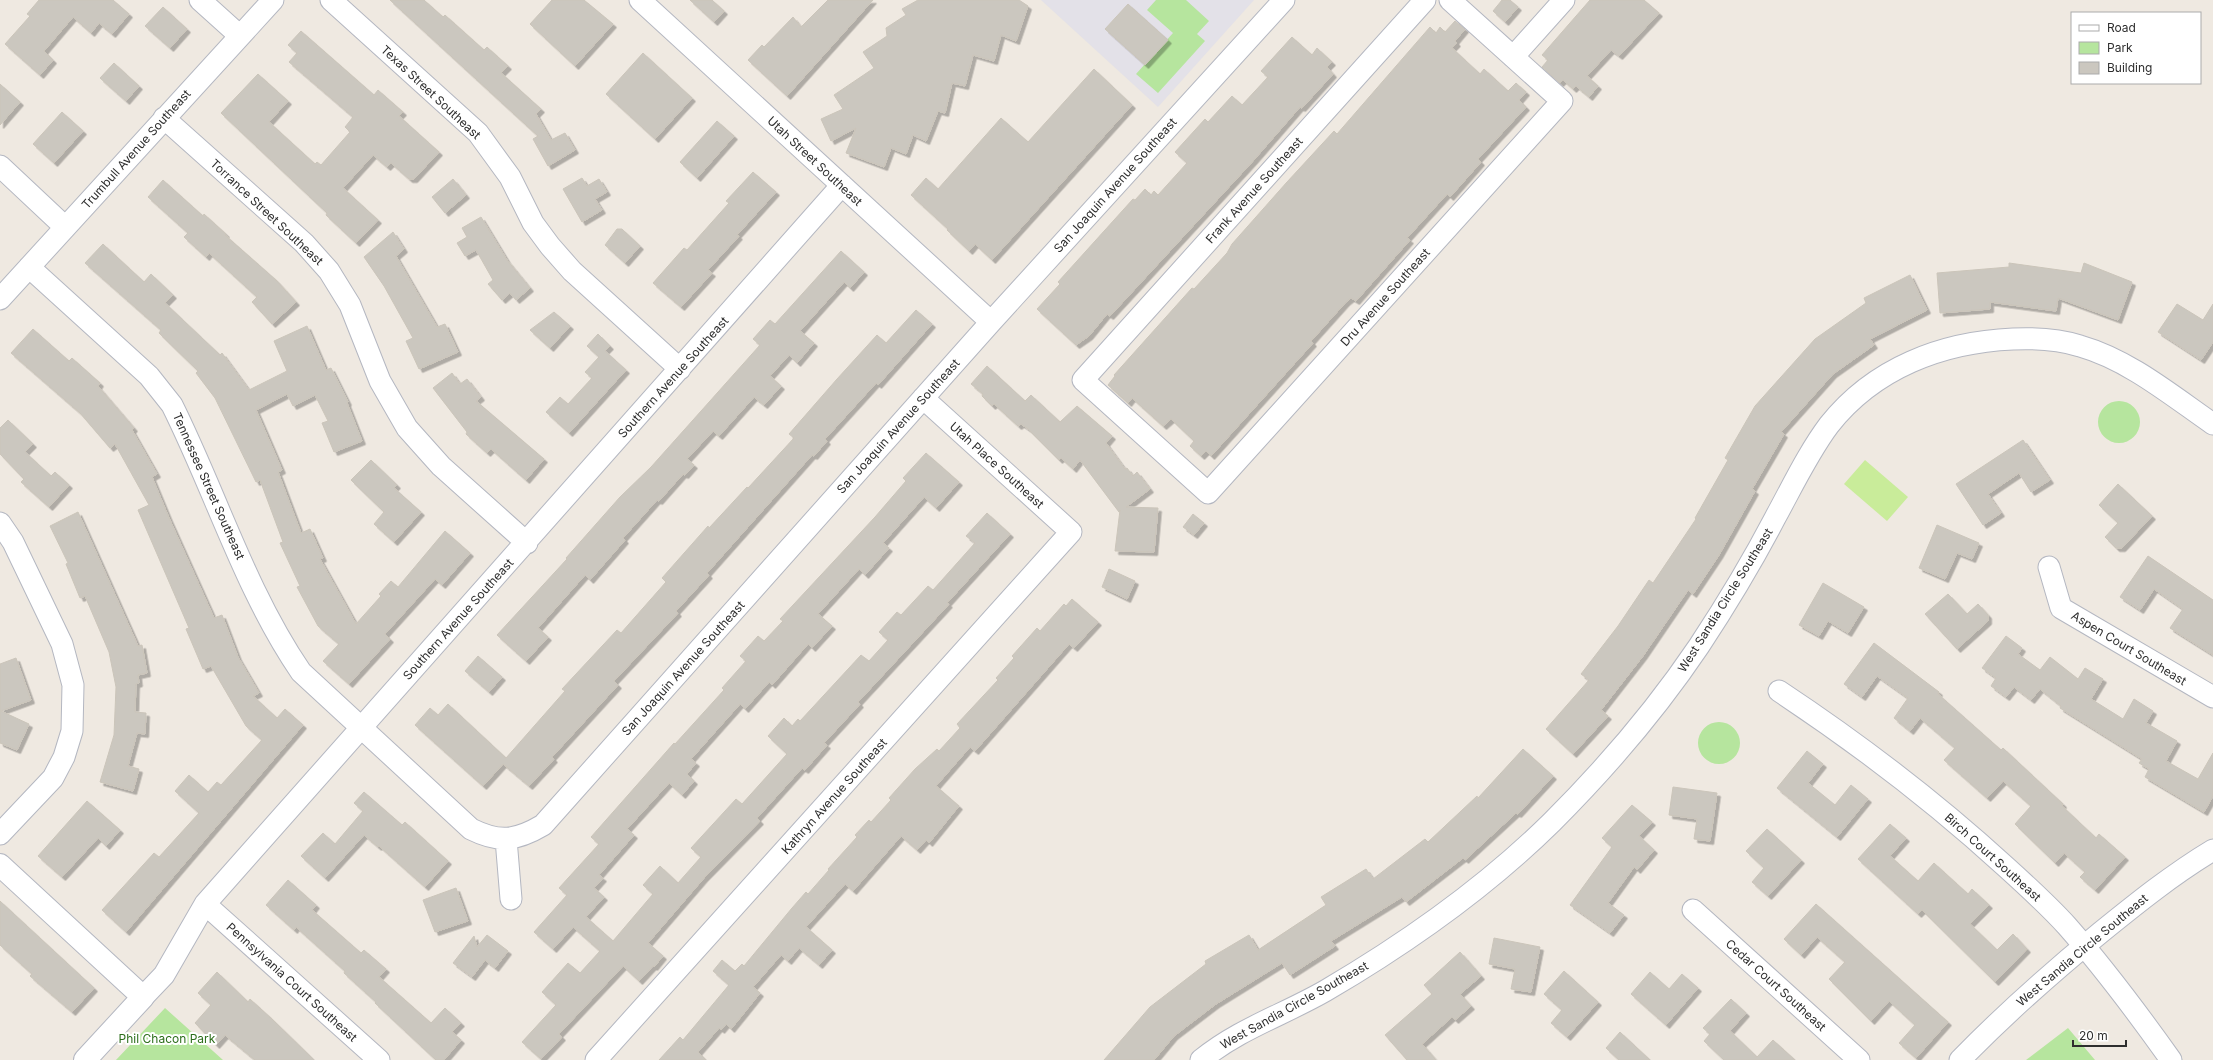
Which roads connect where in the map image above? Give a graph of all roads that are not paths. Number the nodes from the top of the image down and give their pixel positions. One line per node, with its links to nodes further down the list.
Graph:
1 (200, 0): 9 (street)
2 (272, 0): 9 (street, Trumbull Avenue Southeast)
3 (331, 0): 18 (street, Texas Street Southeast)
4 (640, 0): 13 (street, Utah Street Southeast)
5 (1284, 0): 17 (street, San Joaquin Avenue Southeast)
6 (1425, 0): 21 (street, Frank Avenue Southeast)
7 (1450, 0): 10 (street)
8 (1564, 0): 10 (street)
9 (240, 36): 11 (street, Trumbull Avenue Southeast)
10 (1513, 57): 21 (street, Dru Avenue Southeast)
11 (164, 118): 14 (street, Trumbull Avenue Southeast); 24 (street, Torrance Street Southeast)
12 (0, 166): 14 (street)
13 (842, 185): 17 (street, Utah Street Southeast); 18 (street, Southern Avenue Southeast)
14 (65, 227): 15 (street, Trumbull Avenue Southeast)
15 (29, 267): 16 (street, Trumbull Avenue Southeast); 28 (street, Tennessee Street Southeast)
16 (0, 299)
17 (991, 322): 19 (street, San Joaquin Avenue Southeast)
18 (680, 369): 24 (street, Southern Avenue Southeast)
19 (923, 398): 23 (street, Utah Place Southeast); 30 (street, San Joaquin Avenue Southeast)
20 (2213, 424): 41 (street, West Sandia Circle Southeast)
21 (1208, 493)
22 (0, 524): 29 (street)
23 (1071, 532): 40 (street, Kathryn Avenue Southeast)
24 (527, 543): 28 (street, Southern Avenue Southeast)
25 (2049, 568): 27 (street, Aspen Court Southeast)
26 (1779, 691): 36 (street, Birch Court Southeast)
27 (2213, 697)
28 (360, 728): 30 (street, Tennessee Street Southeast); 34 (street, Southern Avenue Southeast)
29 (0, 834)
30 (506, 839): 33 (street)
31 (2213, 850): 36 (street, West Sandia Circle Southeast)
32 (0, 865): 37 (street)
33 (511, 899)
34 (205, 904): 37 (street, Southern Avenue Southeast); 39 (street, Pennsylvania Court Southeast)
35 (1693, 910): 42 (street, Cedar Court Southeast)
36 (2083, 947): 43 (street, West Sandia Circle Southeast); 44 (street, Birch Court Southeast)
37 (143, 997): 38 (street, Southern Avenue Southeast)
38 (85, 1060)
39 (378, 1060)
40 (596, 1060)
41 (1201, 1060)
42 (1859, 1060)
43 (1960, 1060)
44 (2171, 1060)

